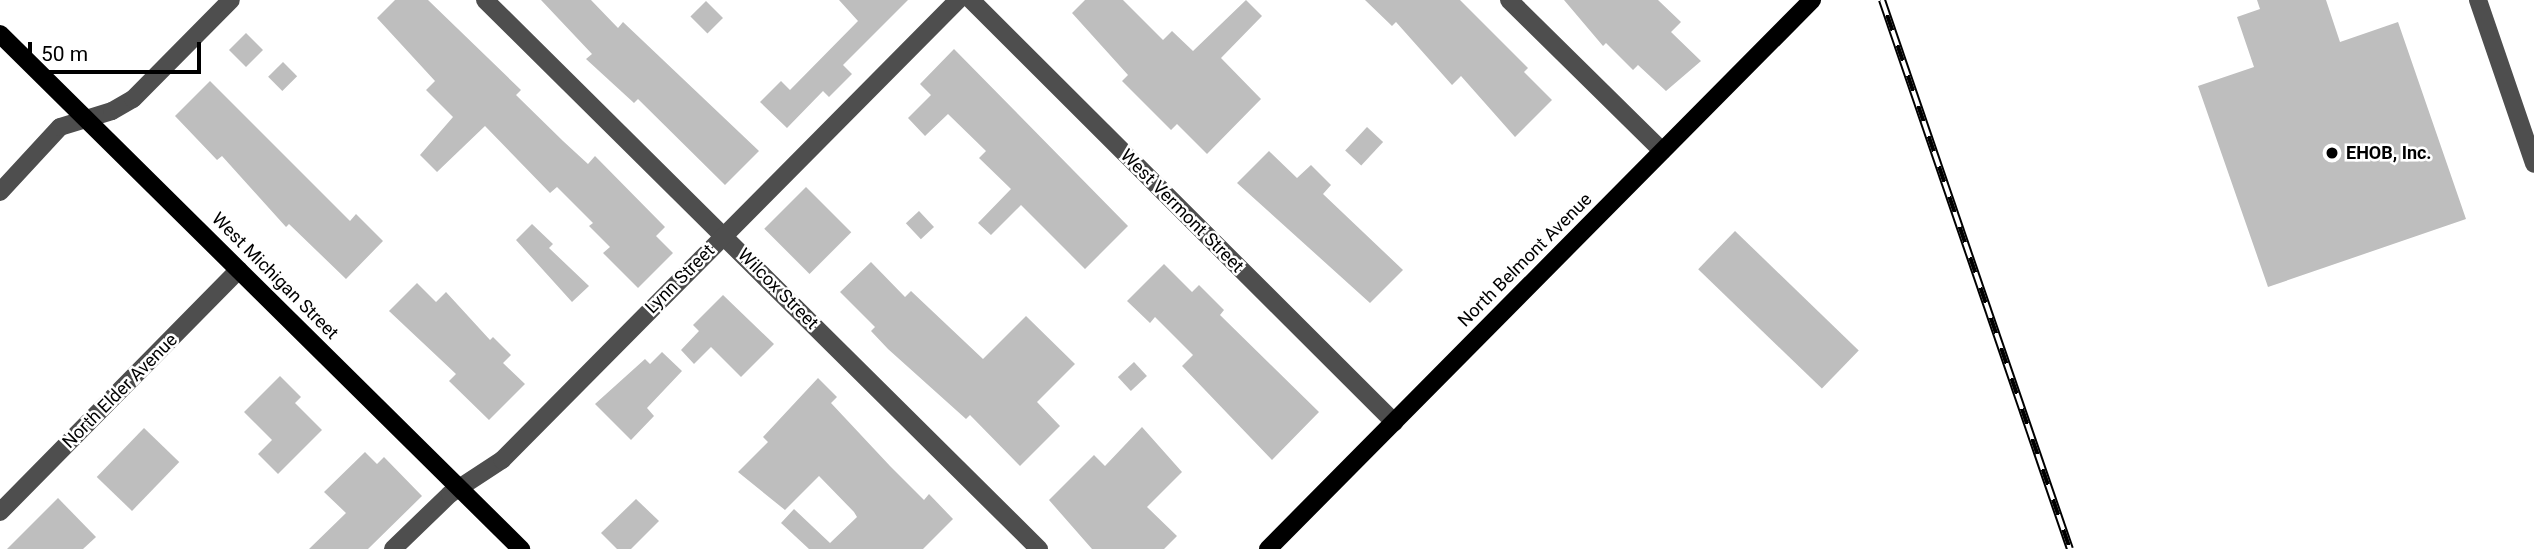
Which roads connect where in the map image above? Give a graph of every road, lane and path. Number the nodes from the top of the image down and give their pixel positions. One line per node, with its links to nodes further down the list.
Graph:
1 (231, 0): 9 (street)
2 (485, 0): 13 (street, Wilcox Street)
3 (958, 0): 13 (street, Lynn Street)
4 (971, 0): 15 (street, West Vermont Street)
5 (1509, 0): 10 (street)
6 (1812, 0): 10 (main road, North Belmont Avenue)
7 (2478, 0): 11 (street)
8 (0, 34): 9 (main road, West Michigan Street)
9 (84, 117): 12 (street); 14 (main road, West Michigan Street)
10 (1662, 151): 15 (main road, North Belmont Avenue)
11 (2534, 164)
12 (0, 191)
13 (723, 235): 16 (street, Lynn Street); 20 (street, Wilcox Street)
14 (239, 270): 16 (main road, West Michigan Street); 17 (street, North Elder Avenue)
15 (1394, 422): 21 (main road, North Belmont Avenue)
16 (460, 488): 18 (street, Lynn Street); 19 (main road, West Michigan Street)
17 (0, 512)
18 (393, 549)
19 (521, 549)
20 (1039, 549)
21 (1268, 549)

